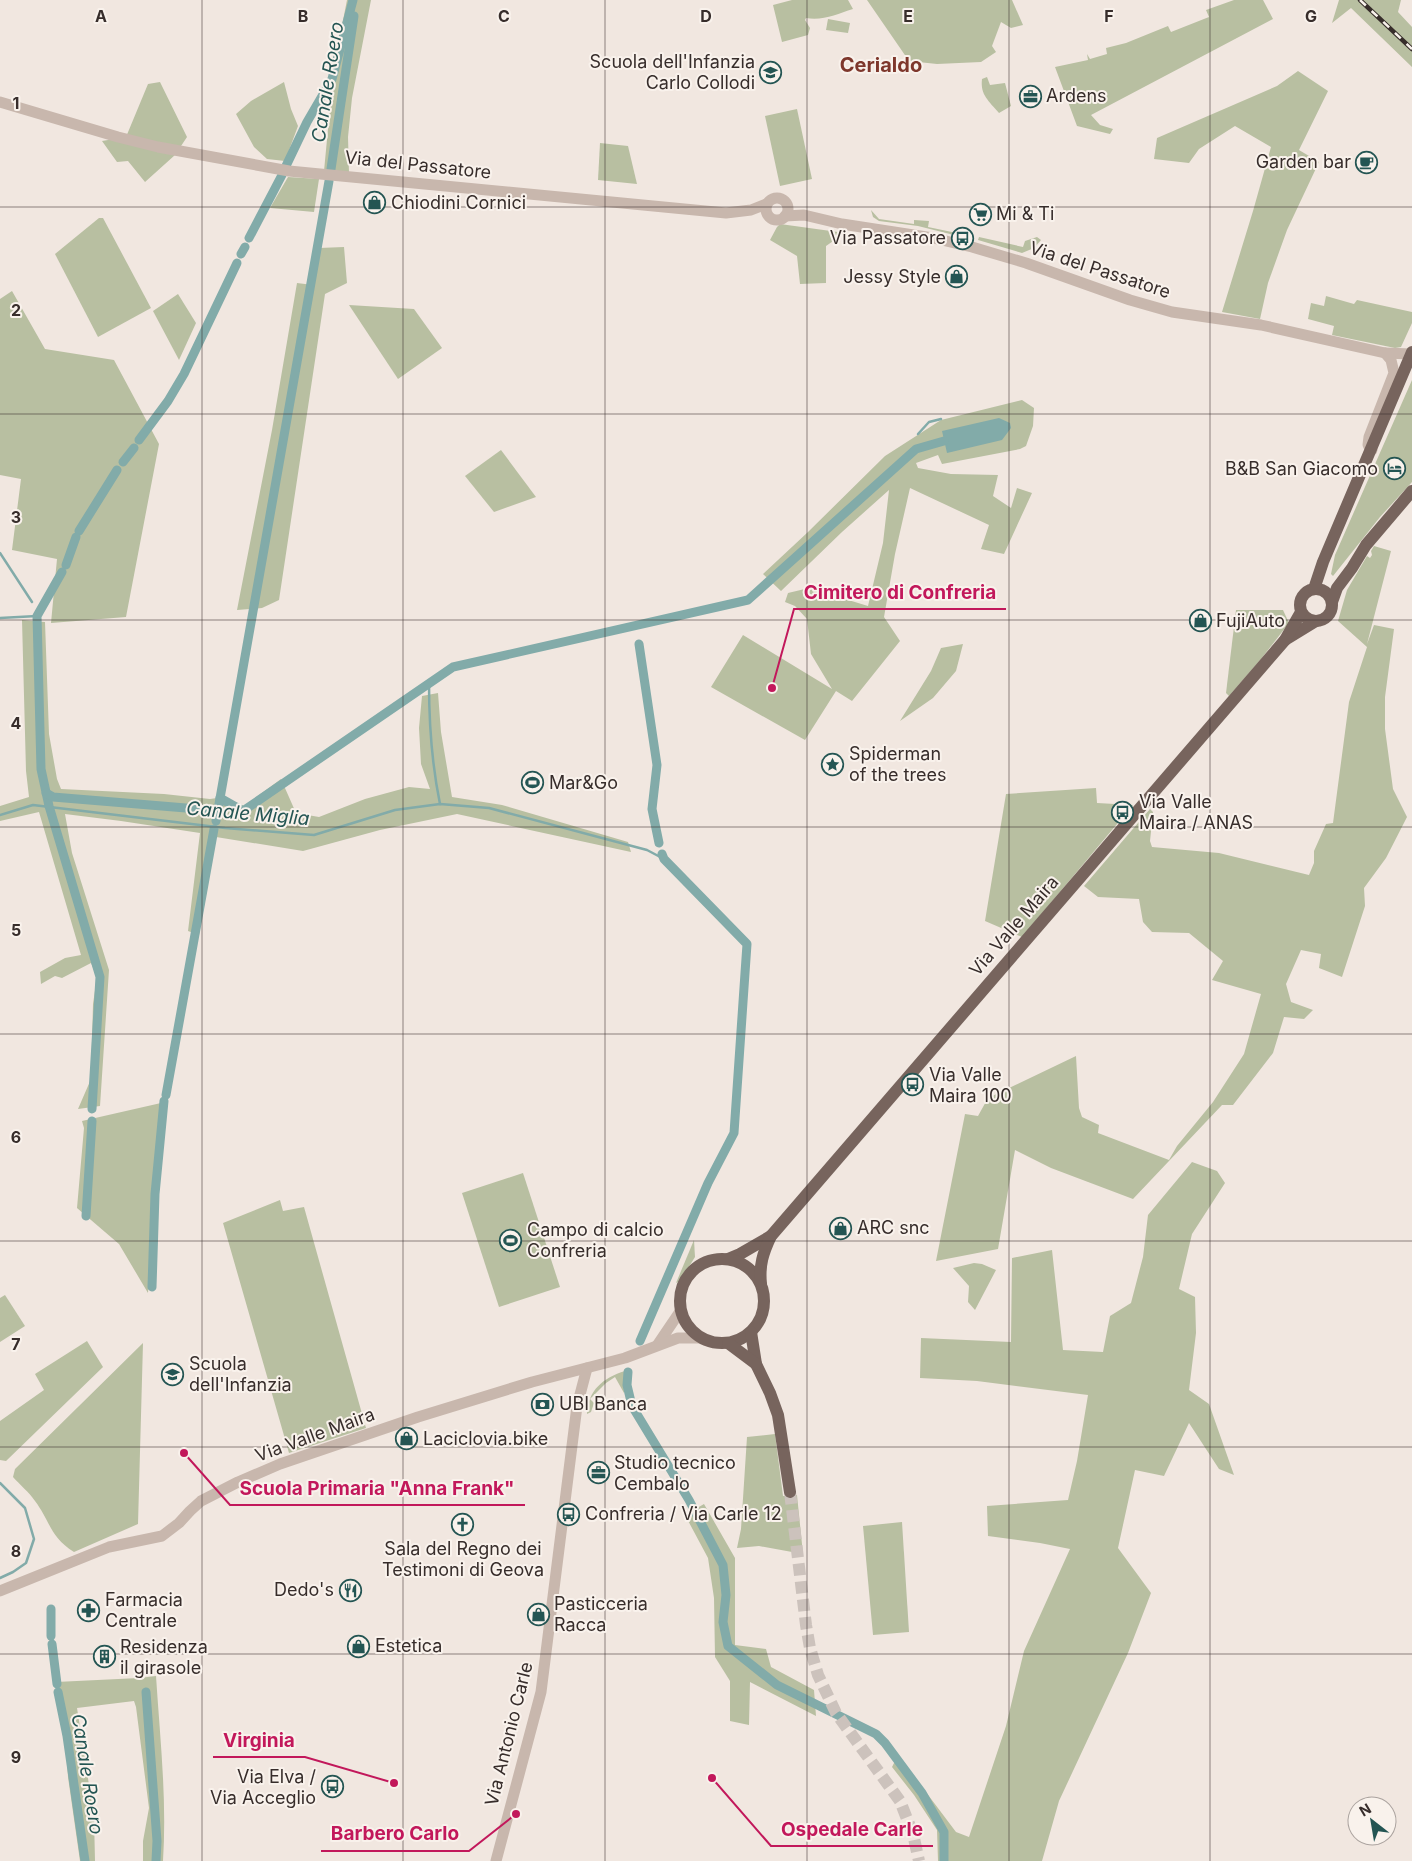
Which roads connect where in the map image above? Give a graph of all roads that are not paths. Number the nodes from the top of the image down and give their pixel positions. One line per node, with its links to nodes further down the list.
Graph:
1 (0, 102): 3 (street, Via del Passatore)
2 (766, 204): 3 (street, Via del Passatore); 4 (street); 5 (street)
3 (751, 210): 5 (street, Via del Passatore)
4 (786, 211): 5 (street); 6 (street, Via del Passatore)
5 (768, 216)
6 (1385, 353): 7 (street, Via del Passatore); 8 (street)
7 (1412, 353): 8 (main road)
8 (1372, 450): 10 (main road)
9 (1412, 491): 10 (main road)
10 (1326, 593): 11 (main road); 12 (main road)
11 (1301, 612): 12 (main road); 13 (main road, Via Valle Maira)
12 (1316, 622): 13 (main road, Via Valle Maira)
13 (1285, 640): 14 (main road, Via Valle Maira)
14 (771, 1236): 15 (main road, Via Valle Maira); 16 (main road, Via Valle Maira)
15 (728, 1259): 16 (main road); 17 (main road)
16 (761, 1284): 18 (main road)
17 (681, 1310): 19 (main road); 21 (street)
18 (751, 1332): 20 (main road); 22 (main road)
19 (701, 1338): 20 (main road); 21 (street, Via Valle Maira)
20 (728, 1343): 22 (main road)
21 (658, 1344): 23 (street, Via Valle Maira)
22 (756, 1364): 26 (main road)
23 (587, 1368): 24 (street, Via Valle Maira); 25 (street, Via Antonio Carle)
24 (574, 1372): 25 (street, Via Antonio Carle); 27 (street, Via Valle Maira)
25 (577, 1406): 28 (street, Via Antonio Carle)
26 (790, 1492)
27 (0, 1591)
28 (496, 1861)

